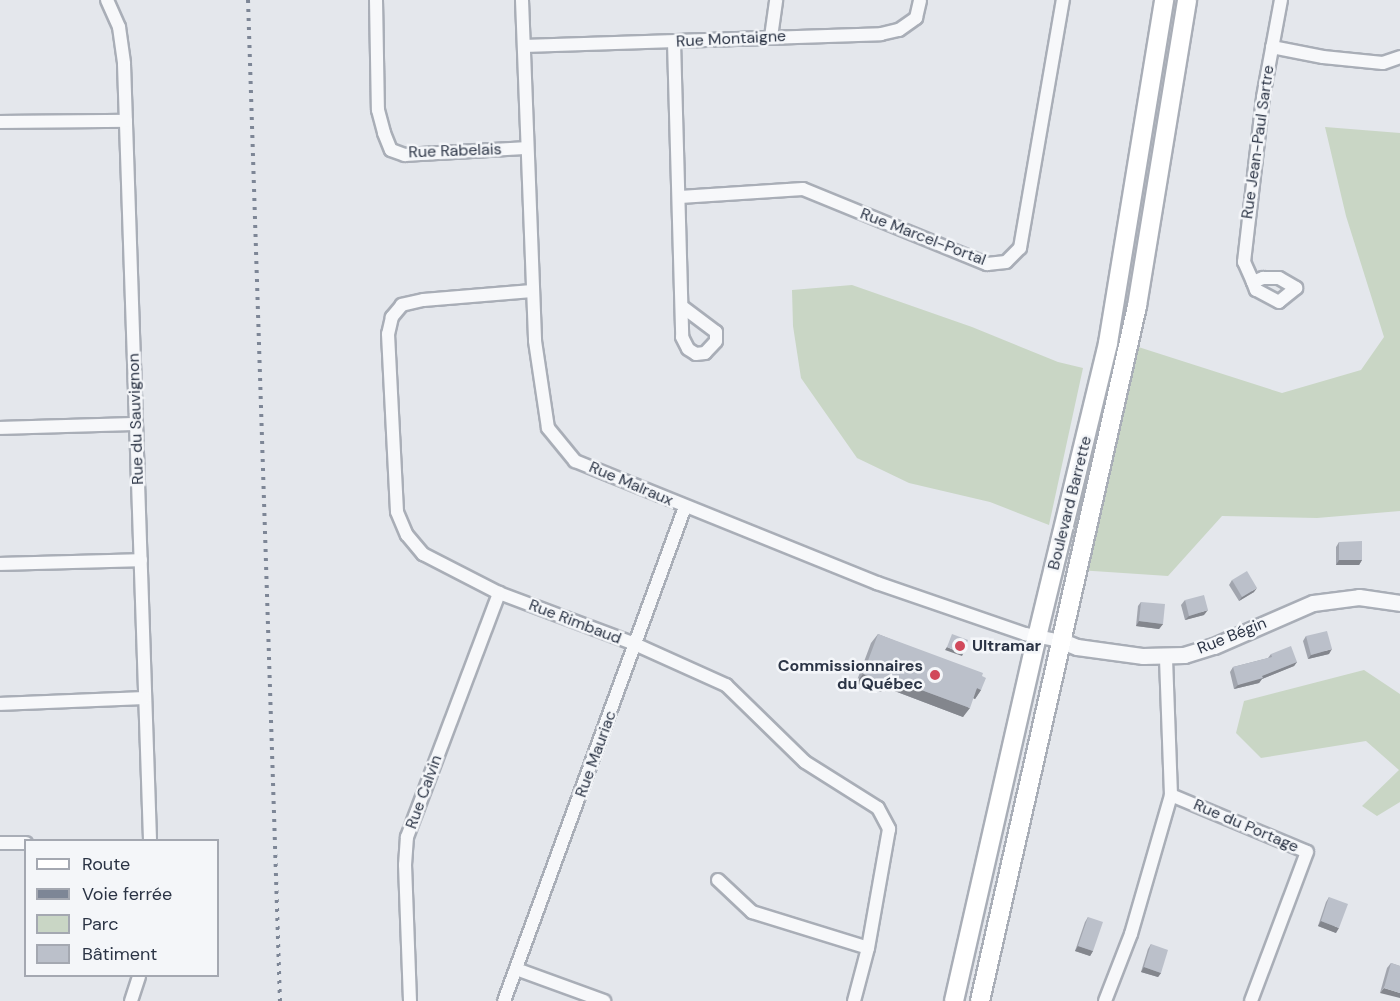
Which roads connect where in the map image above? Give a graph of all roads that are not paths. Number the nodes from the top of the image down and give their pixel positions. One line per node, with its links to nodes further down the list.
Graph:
1 (107, 0): 15 (street, Rue du Sauvignon)
2 (376, 0): 17 (street, Rue Rabelais)
3 (522, 0): 12 (street, Rue Malraux)
4 (777, 0): 10 (street)
5 (920, 0): 10 (street, Rue Montaigne)
6 (1063, 0): 18 (street, Rue Marcel-Portal)
7 (1164, 0): 29 (main road, Boulevard Barrette)
8 (1187, 0): 30 (main road, Boulevard Barrette)
9 (1281, 0): 13 (street, Rue Jean-Paul Sartre)
10 (771, 37): 11 (street, Rue Montaigne)
11 (674, 42): 12 (street, Rue Montaigne); 18 (street)
12 (524, 46): 17 (street, Rue Malraux)
13 (1272, 47): 14 (street); 19 (street, Rue Jean-Paul Sartre)
14 (1400, 57)
15 (126, 121): 16 (street); 22 (street, Rue du Sauvignon)
16 (0, 123)
17 (527, 148): 20 (street, Rue Malraux)
18 (680, 196): 21 (street)
19 (1252, 282)
20 (532, 291): 24 (street, Rue Malraux); 27 (street, Rue Rimbaud)
21 (684, 308)
22 (136, 424): 23 (street); 25 (street, Rue du Sauvignon)
23 (0, 428)
24 (685, 507): 29 (street, Rue Malraux); 31 (street, Rue Mauriac)
25 (141, 560): 26 (street); 33 (street, Rue du Sauvignon)
26 (0, 564)
27 (499, 593): 31 (street, Rue Rimbaud); 44 (street, Rue Calvin)
28 (1400, 603): 32 (street, Rue Bégin)
29 (1037, 637): 30 (street, Rue Malraux); 48 (main road, Boulevard Barrette)
30 (1062, 641): 32 (street, Rue Bégin); 49 (main road, Boulevard Barrette)
31 (637, 645): 40 (street, Rue Rimbaud); 41 (street, Rue Mauriac)
32 (1166, 657): 35 (street)
33 (145, 698): 34 (street); 36 (street, Rue du Sauvignon)
34 (0, 704)
35 (1171, 795): 50 (street); 51 (street, Rue du Portage)
36 (150, 839)
37 (0, 843): 38 (street)
38 (24, 843)
39 (718, 880): 40 (street)
40 (867, 948): 47 (street, Rue Rimbaud)
41 (516, 969): 45 (street, Rue Mauriac); 46 (street)
42 (138, 977): 43 (street)
43 (131, 1001)
44 (410, 1001)
45 (504, 1001)
46 (604, 1001)
47 (854, 1001)
48 (954, 1001)
49 (980, 1001)
50 (1105, 1001)
51 (1251, 1001)

